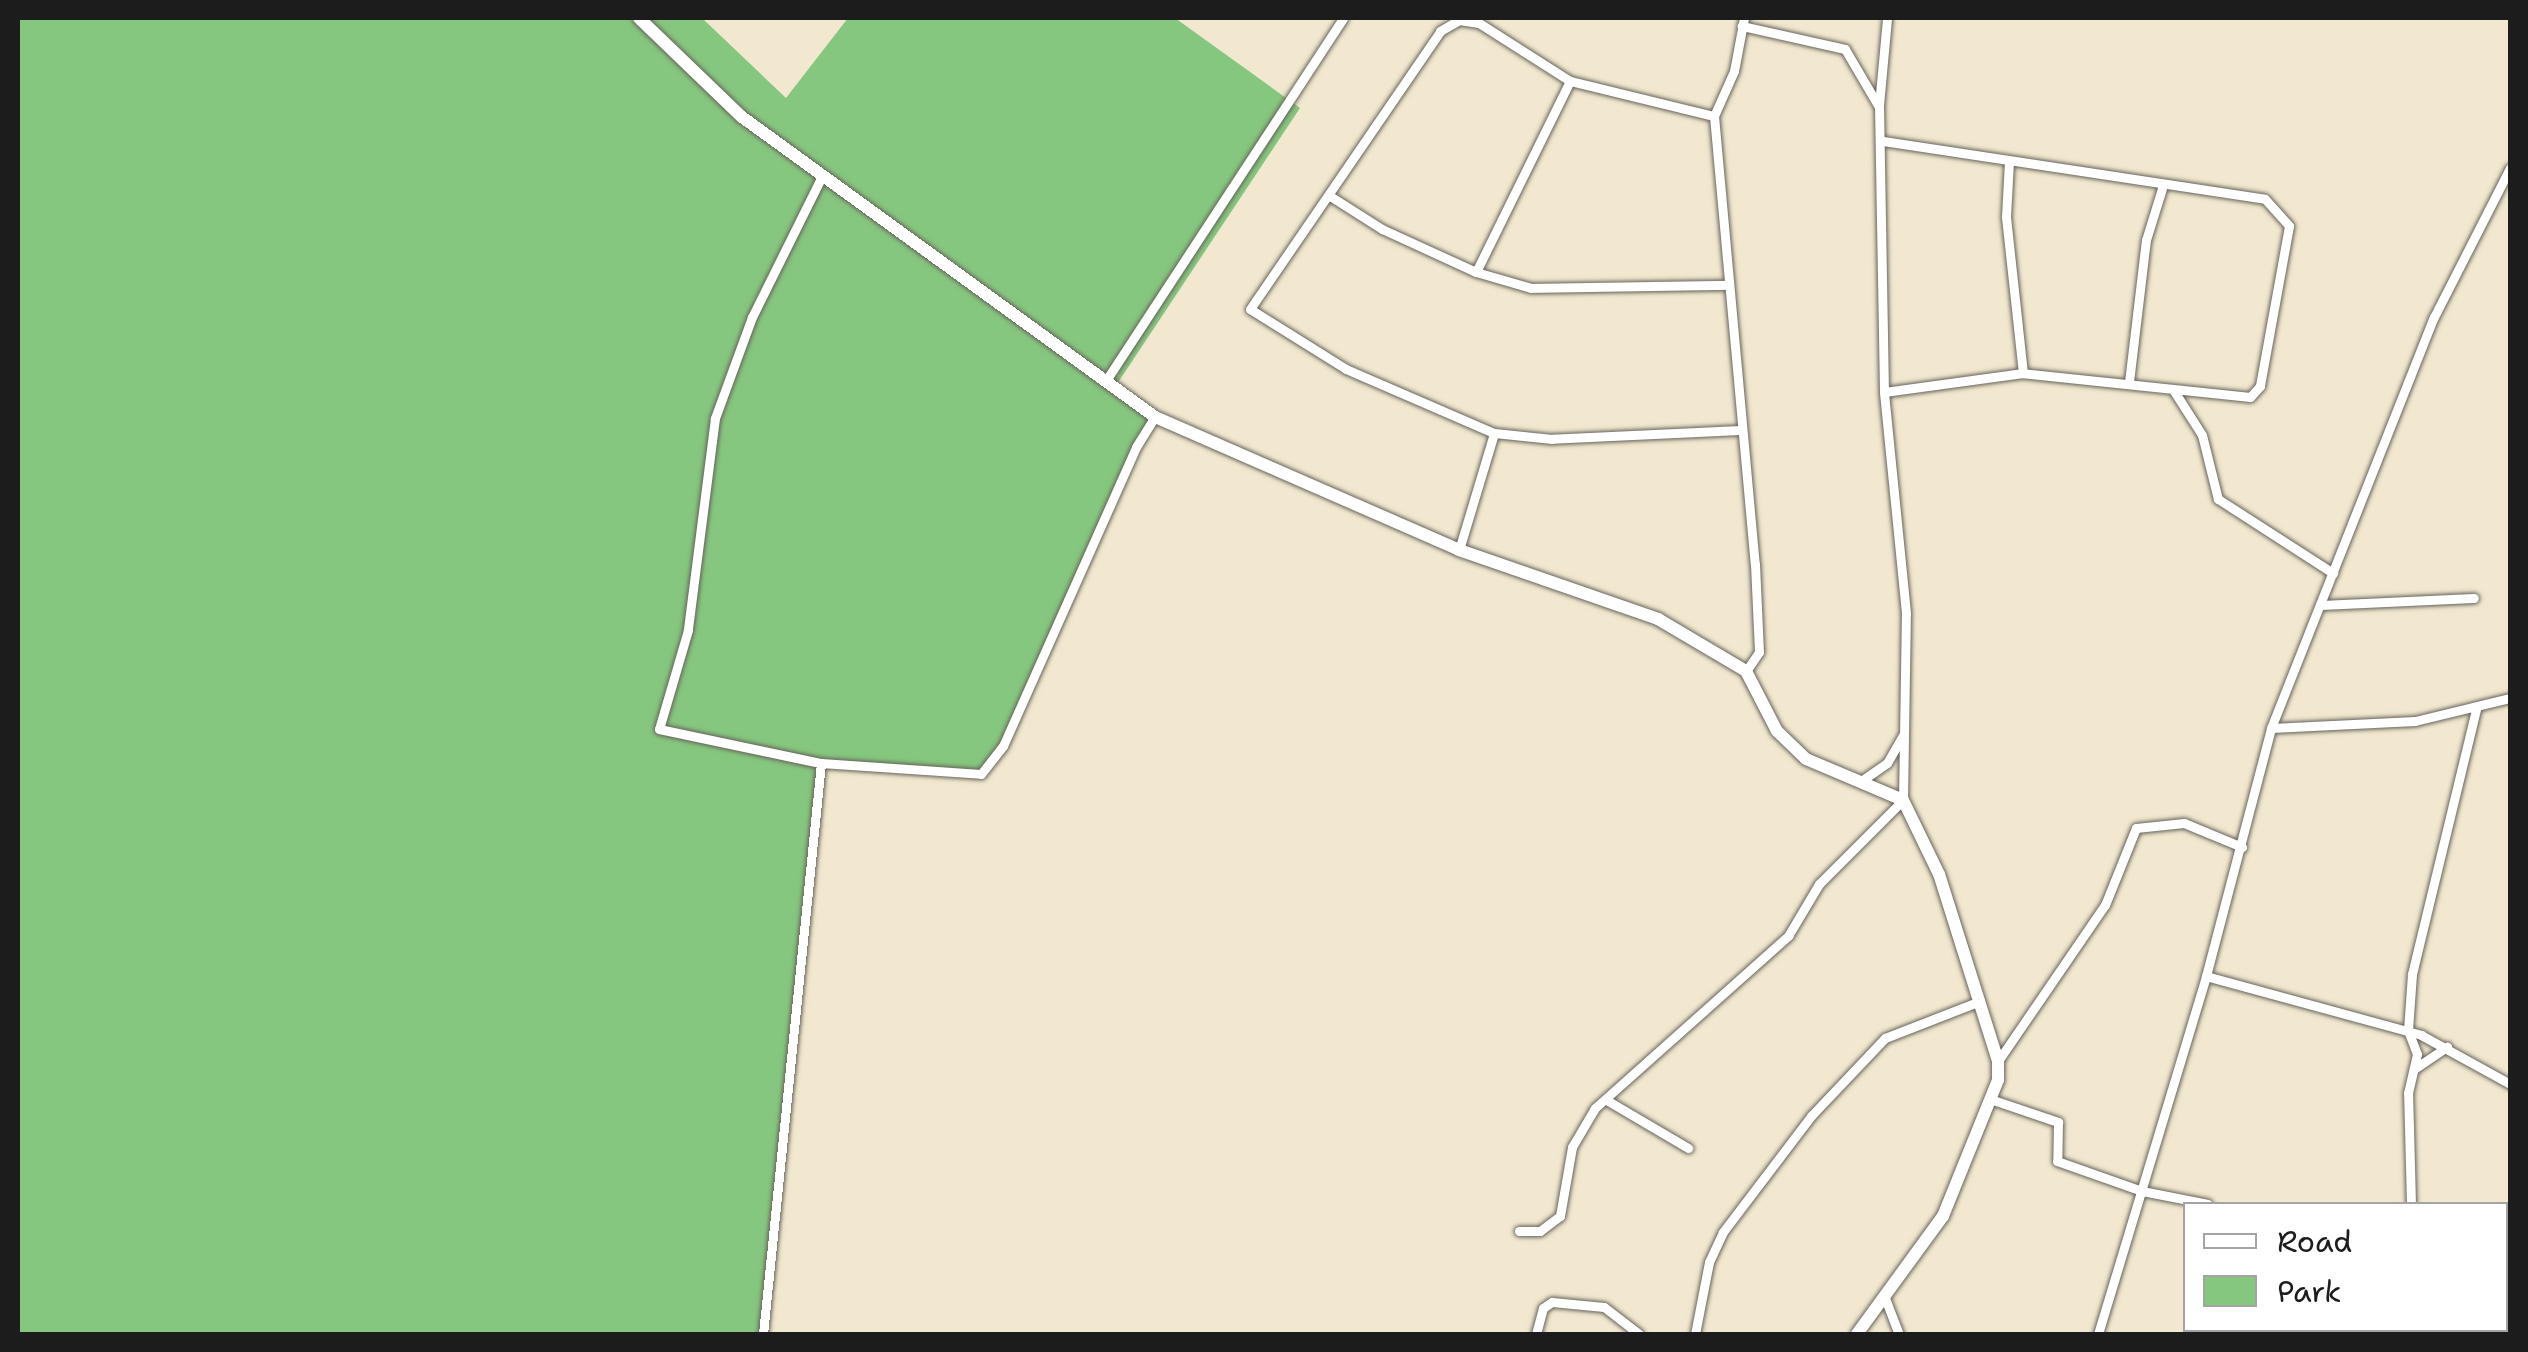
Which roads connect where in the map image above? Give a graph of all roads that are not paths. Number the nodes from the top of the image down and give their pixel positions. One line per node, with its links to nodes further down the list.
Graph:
1 (640, 18): 11 (street)
2 (1342, 18): 18 (street)
3 (1888, 18): 6 (street)
4 (1743, 22): 6 (street); 7 (street)
5 (1570, 81): 7 (street); 13 (street); 14 (street)
6 (1879, 107): 8 (street)
7 (1714, 116): 15 (street)
8 (1883, 141): 9 (street); 20 (street)
9 (2009, 161): 12 (street); 16 (street)
10 (2510, 168): 25 (street)
11 (822, 176): 18 (street); 33 (street)
12 (2163, 186): 17 (street); 19 (street)
13 (1330, 196): 14 (street); 23 (street)
14 (1476, 272): 15 (street)
15 (1728, 285): 22 (street)
16 (2023, 373): 17 (street); 20 (street)
17 (2129, 382): 19 (street)
18 (1103, 384): 21 (street)
19 (2174, 390): 25 (street)
20 (1884, 392): 32 (street)
21 (1155, 417): 24 (street); 33 (street)
22 (1740, 430): 23 (street); 28 (street)
23 (1494, 432): 24 (street)
24 (1459, 550): 28 (street)
25 (2333, 573): 27 (street)
26 (2474, 598): 27 (street)
27 (2320, 605): 31 (street)
28 (1746, 671): 34 (street)
29 (2510, 698): 30 (street)
30 (2476, 709): 31 (street); 39 (street)
31 (2271, 728): 36 (street)
32 (1906, 732): 34 (street); 35 (street)
33 (821, 764): 52 (street)
34 (1864, 780): 35 (street)
35 (1903, 800): 38 (street); 45 (street)
36 (2242, 847): 37 (street); 41 (street)
37 (2206, 976): 39 (street); 47 (street)
38 (1980, 1001): 41 (street); 55 (street)
39 (2408, 1030): 40 (street); 42 (street)
40 (2447, 1046): 42 (street); 43 (street)
41 (1998, 1060): 44 (street)
42 (2414, 1069): 49 (street)
43 (2510, 1084)
44 (1992, 1100): 47 (street); 51 (street)
45 (1608, 1101): 46 (street); 50 (street)
46 (1688, 1148)
47 (2142, 1191): 48 (street); 58 (street)
48 (2198, 1202)
49 (2411, 1202)
50 (1519, 1231)
51 (1885, 1298): 56 (street); 57 (street)
52 (764, 1334)
53 (1536, 1334): 54 (street)
54 (1639, 1334)
55 (1695, 1334)
56 (1857, 1334)
57 (1899, 1334)
58 (2098, 1334)

